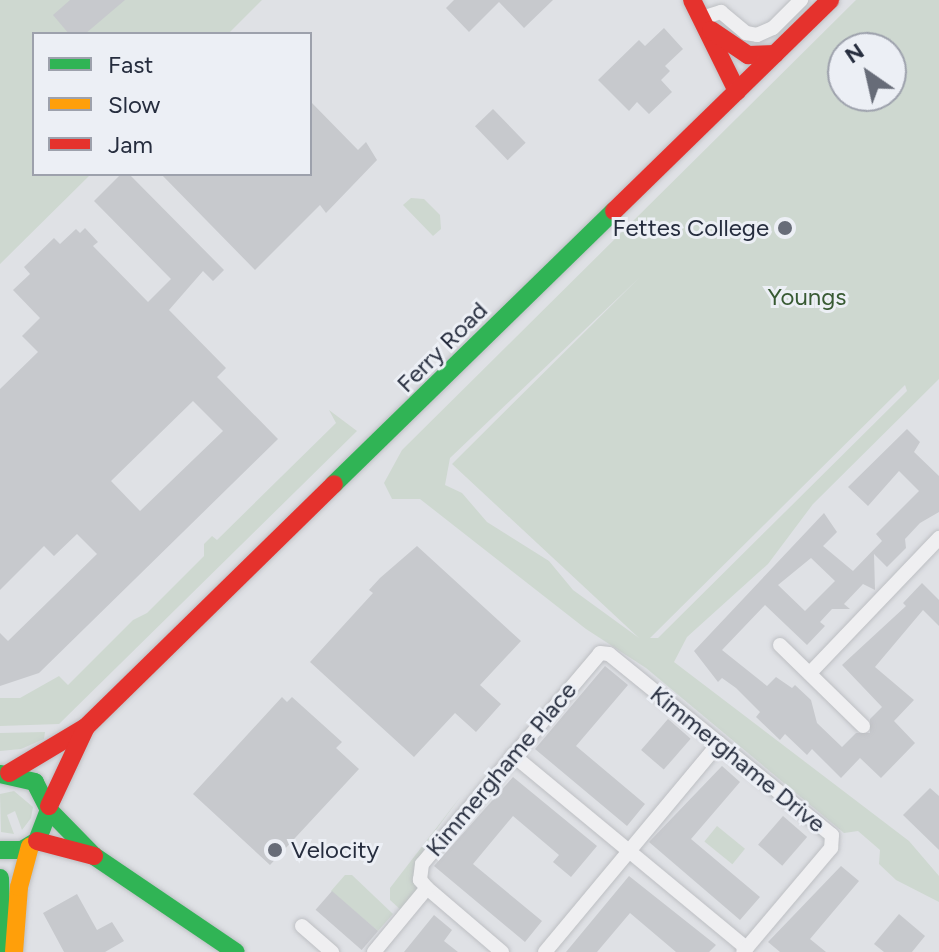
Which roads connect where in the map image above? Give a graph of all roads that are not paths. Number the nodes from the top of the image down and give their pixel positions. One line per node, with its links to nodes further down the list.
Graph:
1 (692, 0): 4 (main road)
2 (801, 0): 4 (street)
3 (830, 0): 5 (main road, Ferry Road)
4 (703, 21): 5 (main road); 6 (main road)
5 (775, 54): 6 (main road, Ferry Road)
6 (737, 91): 12 (main road, Ferry Road)
7 (936, 547): 10 (street)
8 (780, 645): 10 (street)
9 (600, 653): 13 (street, Kimmerghame Drive); 14 (street, Kimmerghame Place)
10 (810, 673): 11 (street)
11 (863, 726)
12 (86, 727): 15 (main road, Ferry Road); 16 (main road, Ferry Road)
13 (719, 743): 19 (street); 24 (street, Kimmerghame Drive)
14 (513, 755): 19 (street); 22 (street, Kimmerghame Place)
15 (3, 774): 16 (main road)
16 (49, 808): 17 (main road, Ferry Road); 20 (main road)
17 (34, 843): 18 (main road); 20 (main road); 26 (main road, Ferry Road)
18 (0, 850)
19 (630, 850): 24 (street); 31 (street)
20 (94, 856): 27 (main road)
21 (0, 878): 25 (main road)
22 (427, 888): 29 (street); 30 (street, Kimmerghame Place)
23 (302, 926): 28 (street)
24 (744, 951)
25 (2, 952)
26 (14, 952)
27 (236, 952)
28 (332, 952)
29 (374, 952)
30 (502, 952)
31 (545, 952)

